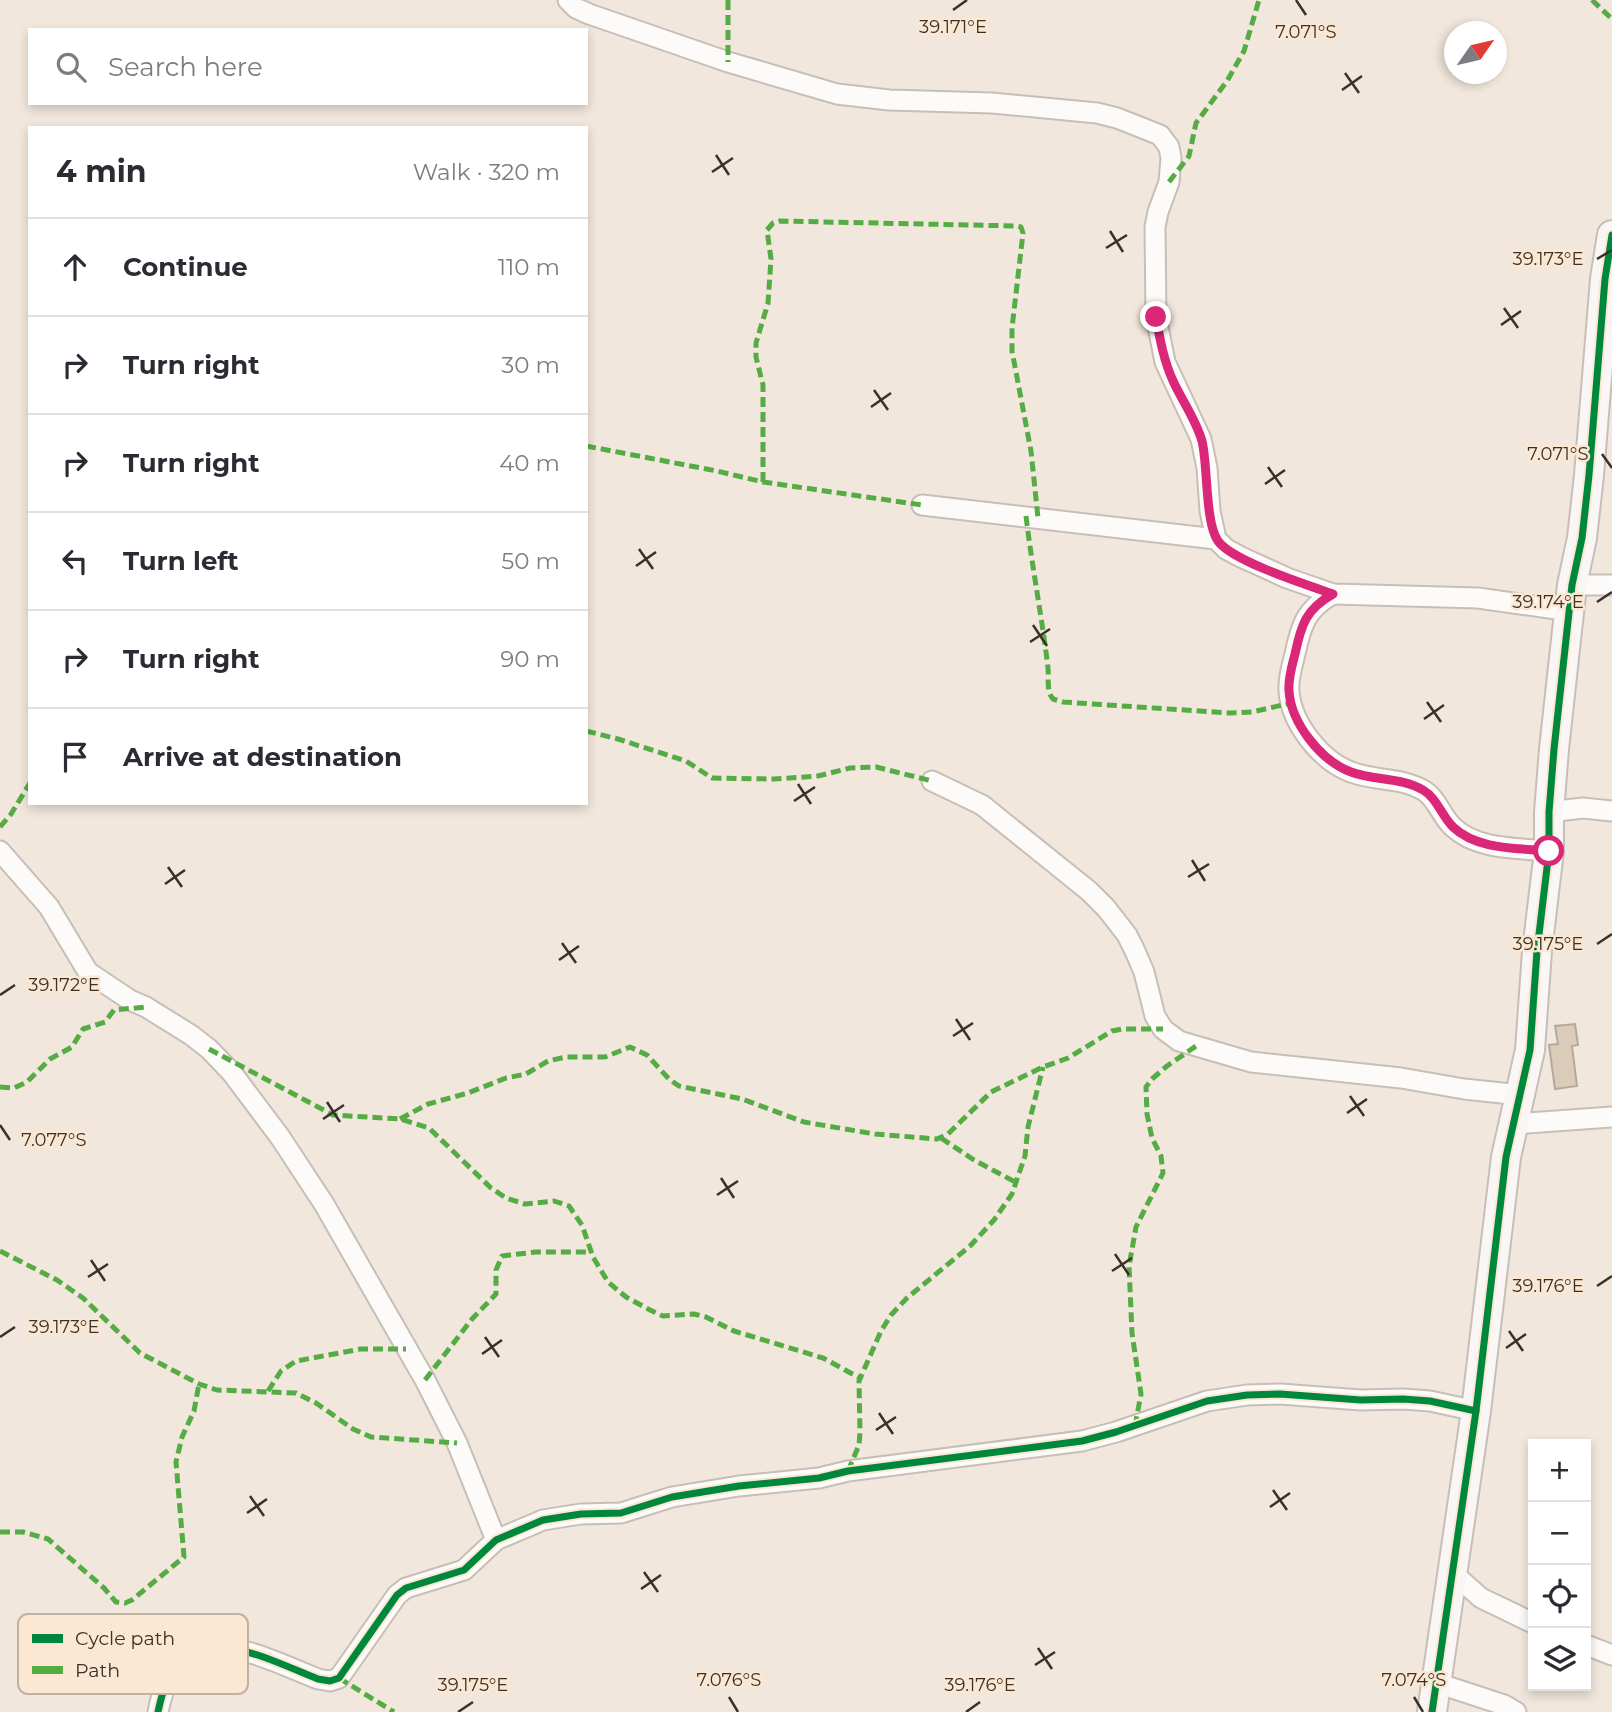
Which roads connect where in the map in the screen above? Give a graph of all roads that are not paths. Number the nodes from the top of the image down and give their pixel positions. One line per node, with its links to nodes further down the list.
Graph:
1 (568, 0): 5 (street)
2 (1612, 235): 3 (street)
3 (1603, 402): 8 (street)
4 (922, 505): 5 (street)
5 (1216, 539): 7 (street)
6 (1612, 586): 8 (street)
7 (1333, 594): 8 (street); 13 (street)
8 (1571, 598): 11 (street)
9 (932, 781): 14 (street)
10 (1612, 811): 11 (street)
11 (1549, 812): 13 (street)
12 (0, 851): 18 (street)
13 (1549, 851): 14 (street)
14 (1521, 1095): 16 (street)
15 (1612, 1117): 16 (street)
16 (1514, 1124): 17 (street)
17 (1476, 1411): 18 (street); 19 (street)
18 (496, 1540): 22 (street)
19 (1454, 1574): 20 (street); 24 (street)
20 (1528, 1621)
21 (1591, 1647): 23 (street)
22 (248, 1654)
23 (1612, 1655)
24 (1437, 1683): 27 (street); 28 (street)
25 (162, 1694): 26 (street)
26 (158, 1712)
27 (1432, 1712)
28 (1516, 1712)

